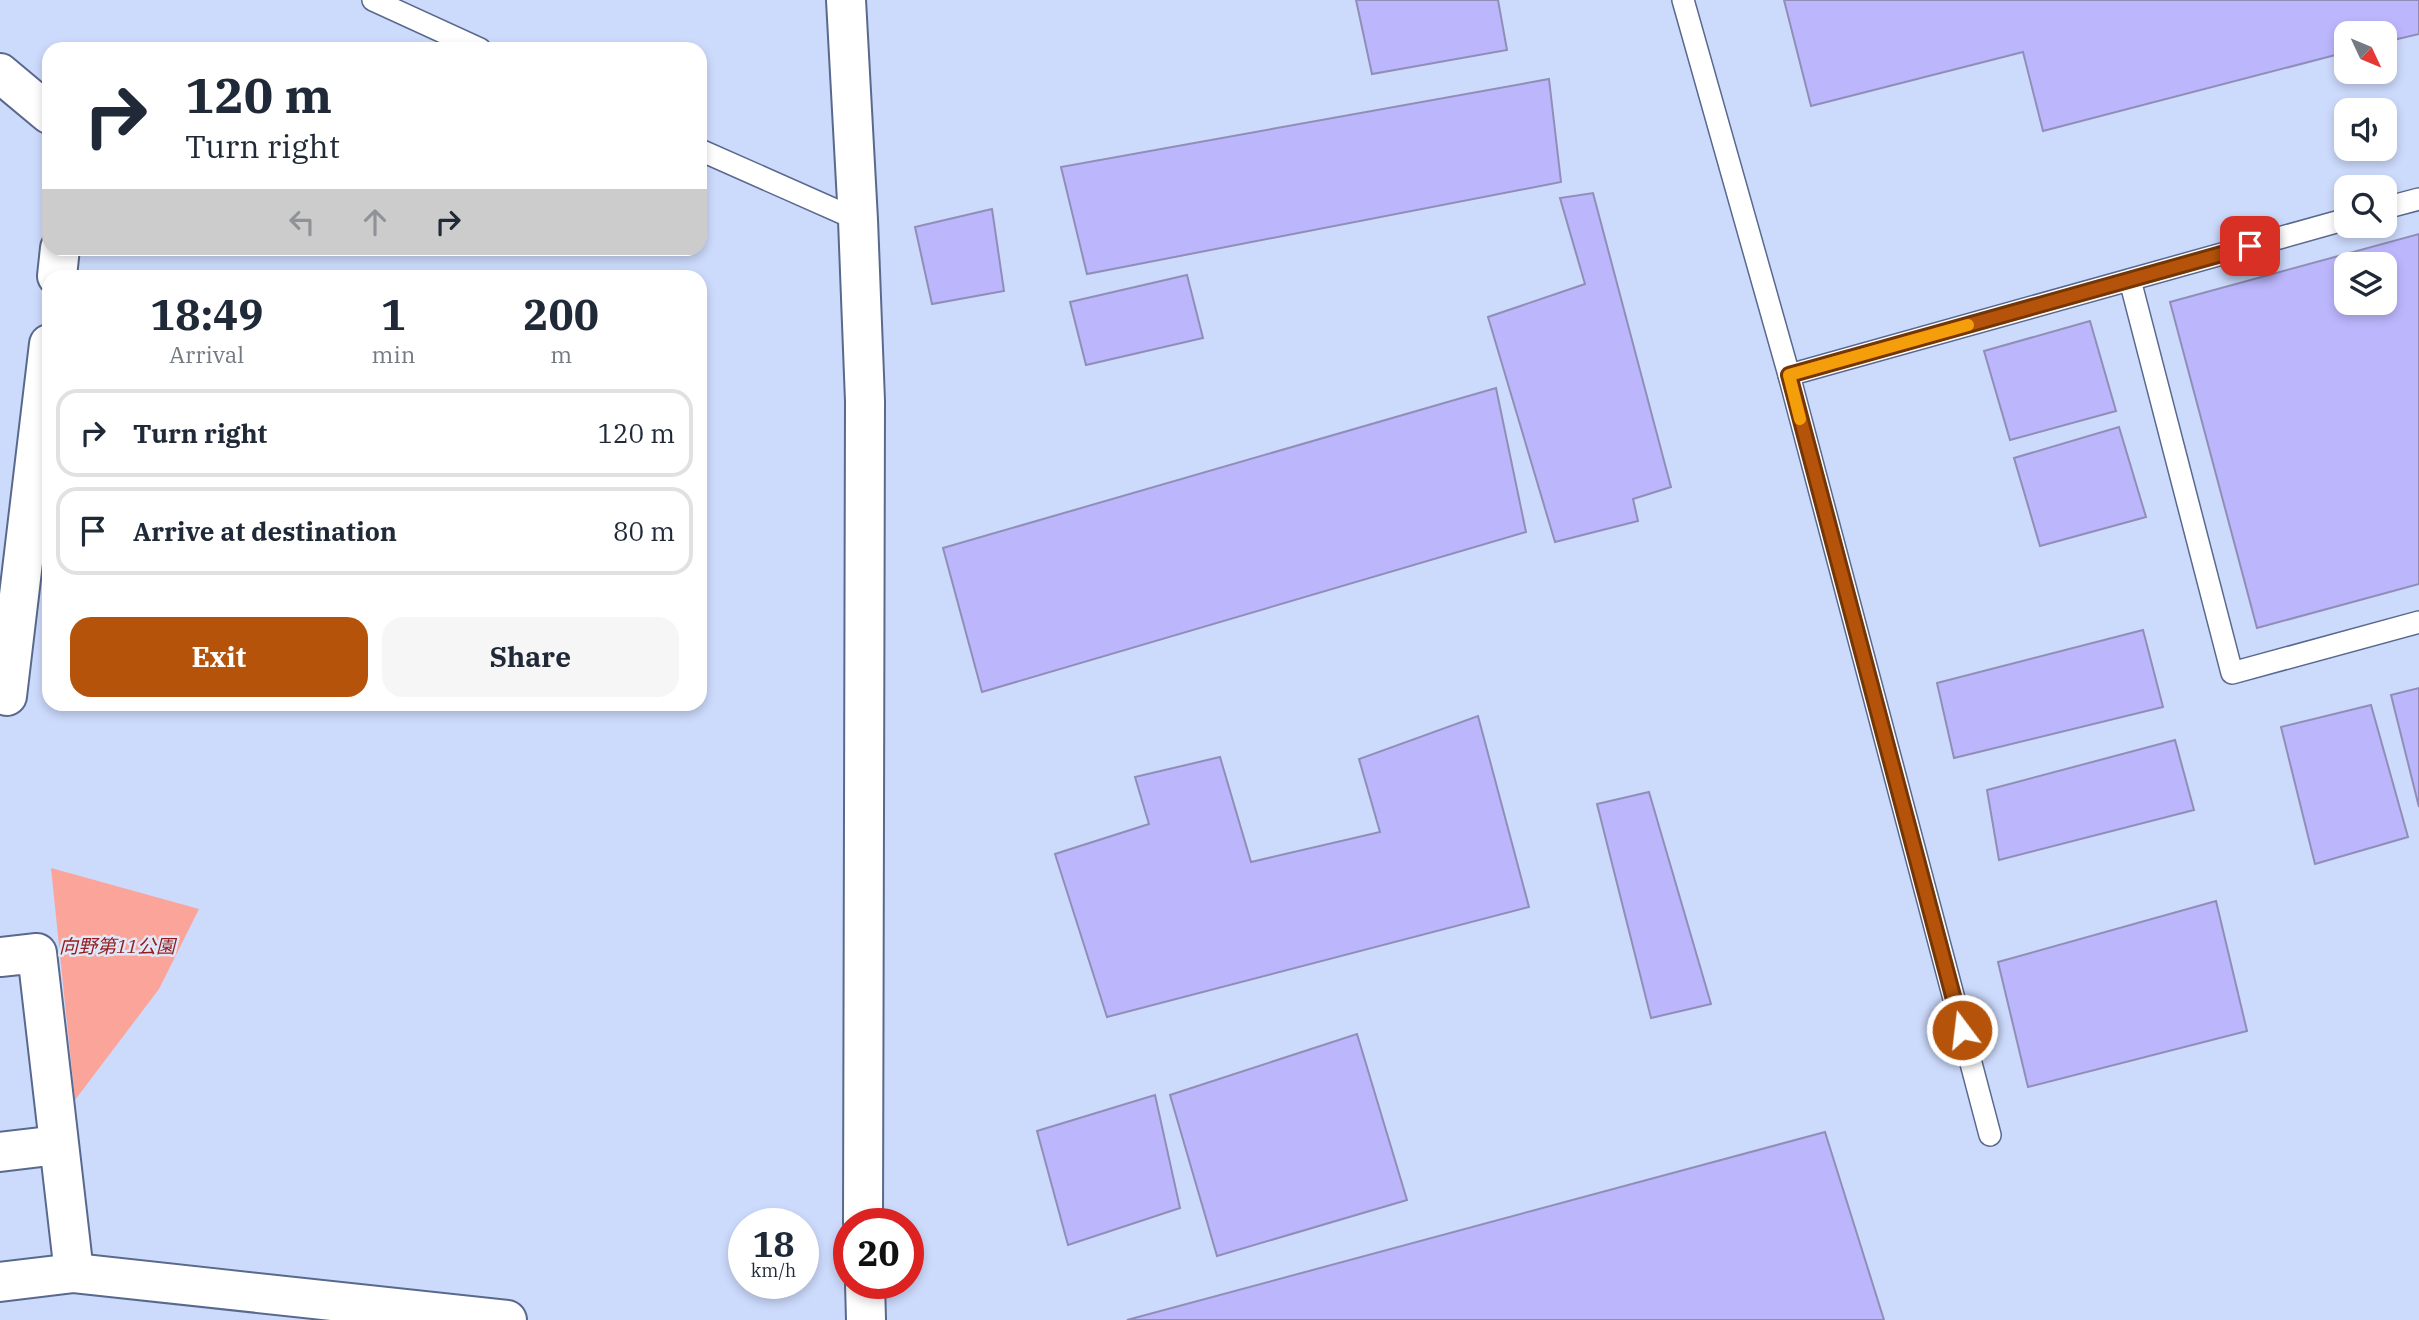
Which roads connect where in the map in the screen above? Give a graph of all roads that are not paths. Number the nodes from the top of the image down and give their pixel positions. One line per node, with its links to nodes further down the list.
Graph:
1 (373, 0): 4 (lane)
2 (846, 0): 10 (street)
3 (1683, 0): 13 (lane)
4 (465, 42)
5 (0, 74): 6 (street)
6 (42, 108)
7 (707, 153): 10 (lane)
8 (2419, 199): 9 (lane)
9 (2397, 205)
10 (858, 220): 21 (street)
11 (2334, 223): 12 (lane)
12 (2130, 279): 13 (lane); 15 (lane)
13 (1789, 375): 18 (lane)
14 (42, 403): 16 (street)
15 (2419, 622)
16 (0, 694)
17 (0, 957): 19 (street)
18 (1990, 1135)
19 (58, 1145): 20 (street); 22 (street)
20 (0, 1152)
21 (863, 1208)
22 (74, 1273): 23 (street); 25 (street)
23 (0, 1282)
24 (865, 1299): 26 (street)
25 (507, 1320)
26 (866, 1320)

